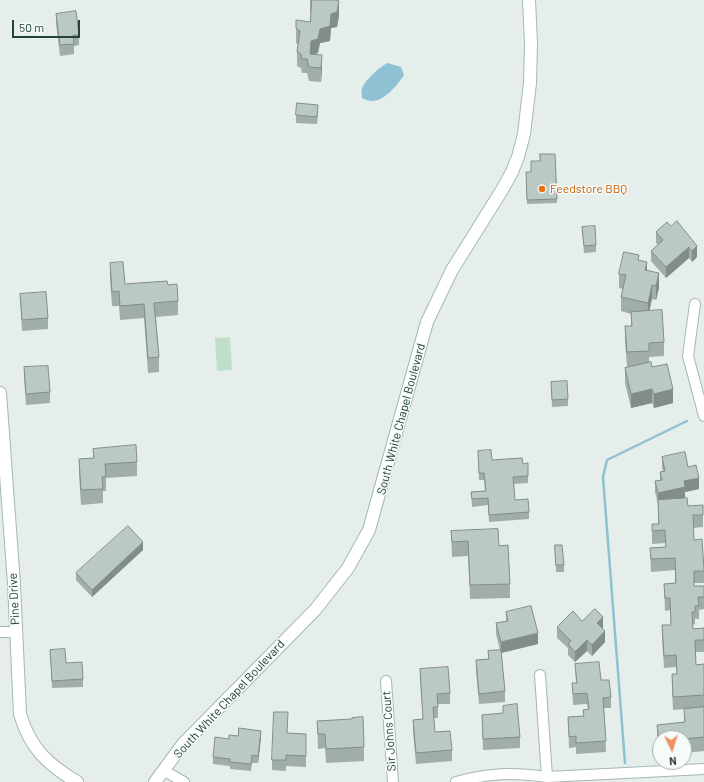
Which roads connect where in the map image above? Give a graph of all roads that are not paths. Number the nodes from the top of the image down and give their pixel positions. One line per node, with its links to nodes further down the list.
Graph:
1 (528, 0): 10 (main road, South White Chapel Boulevard)
2 (695, 304): 4 (street)
3 (0, 393): 6 (main road, Pine Drive)
4 (704, 416)
5 (0, 632): 6 (street)
6 (16, 632): 12 (main road, Pine Drive)
7 (540, 675): 11 (street)
8 (386, 681): 15 (street, Sir Johns Court)
9 (704, 769): 11 (street)
10 (164, 770): 13 (main road, South White Chapel Boulevard); 14 (street)
11 (547, 777): 16 (street)
12 (77, 782)
13 (155, 782)
14 (184, 782)
15 (392, 782)
16 (456, 782)

